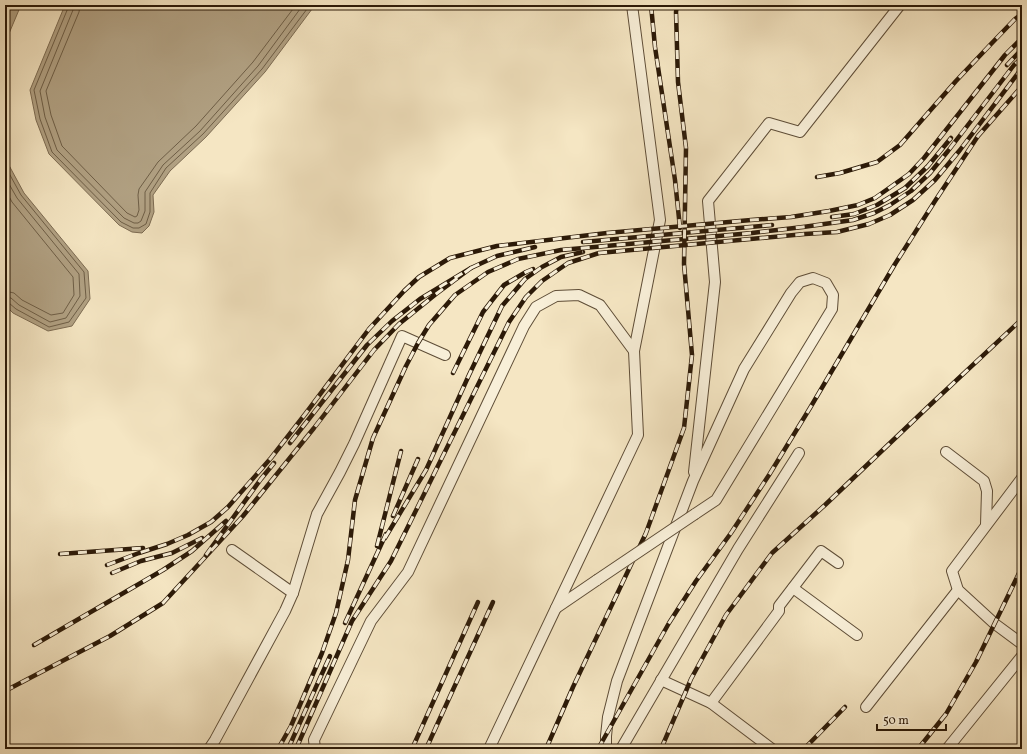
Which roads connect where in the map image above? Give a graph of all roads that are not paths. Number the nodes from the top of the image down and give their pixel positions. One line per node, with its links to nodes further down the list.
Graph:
1 (632, 5): 3 (lane)
2 (900, 5): 8 (lane)
3 (634, 351): 15 (lane); 23 (lane)
4 (445, 355): 14 (lane)
5 (946, 452): 9 (lane)
6 (799, 453): 19 (lane)
7 (1022, 478): 9 (lane)
8 (693, 482): 15 (lane, bridge); 25 (lane)
9 (986, 525): 13 (lane)
10 (232, 550): 14 (lane)
11 (838, 563): 12 (lane)
12 (793, 588): 16 (lane); 20 (lane)
13 (958, 590): 17 (lane); 21 (lane)
14 (293, 593): 22 (lane)
15 (556, 608): 24 (lane)
16 (857, 635)
17 (1022, 644)
18 (1022, 656): 28 (lane)
19 (661, 680): 20 (lane); 26 (lane)
20 (711, 703): 27 (lane)
21 (866, 707)
22 (209, 749)
23 (315, 749)
24 (489, 749)
25 (606, 749)
26 (621, 749)
27 (772, 749)
28 (947, 749)

